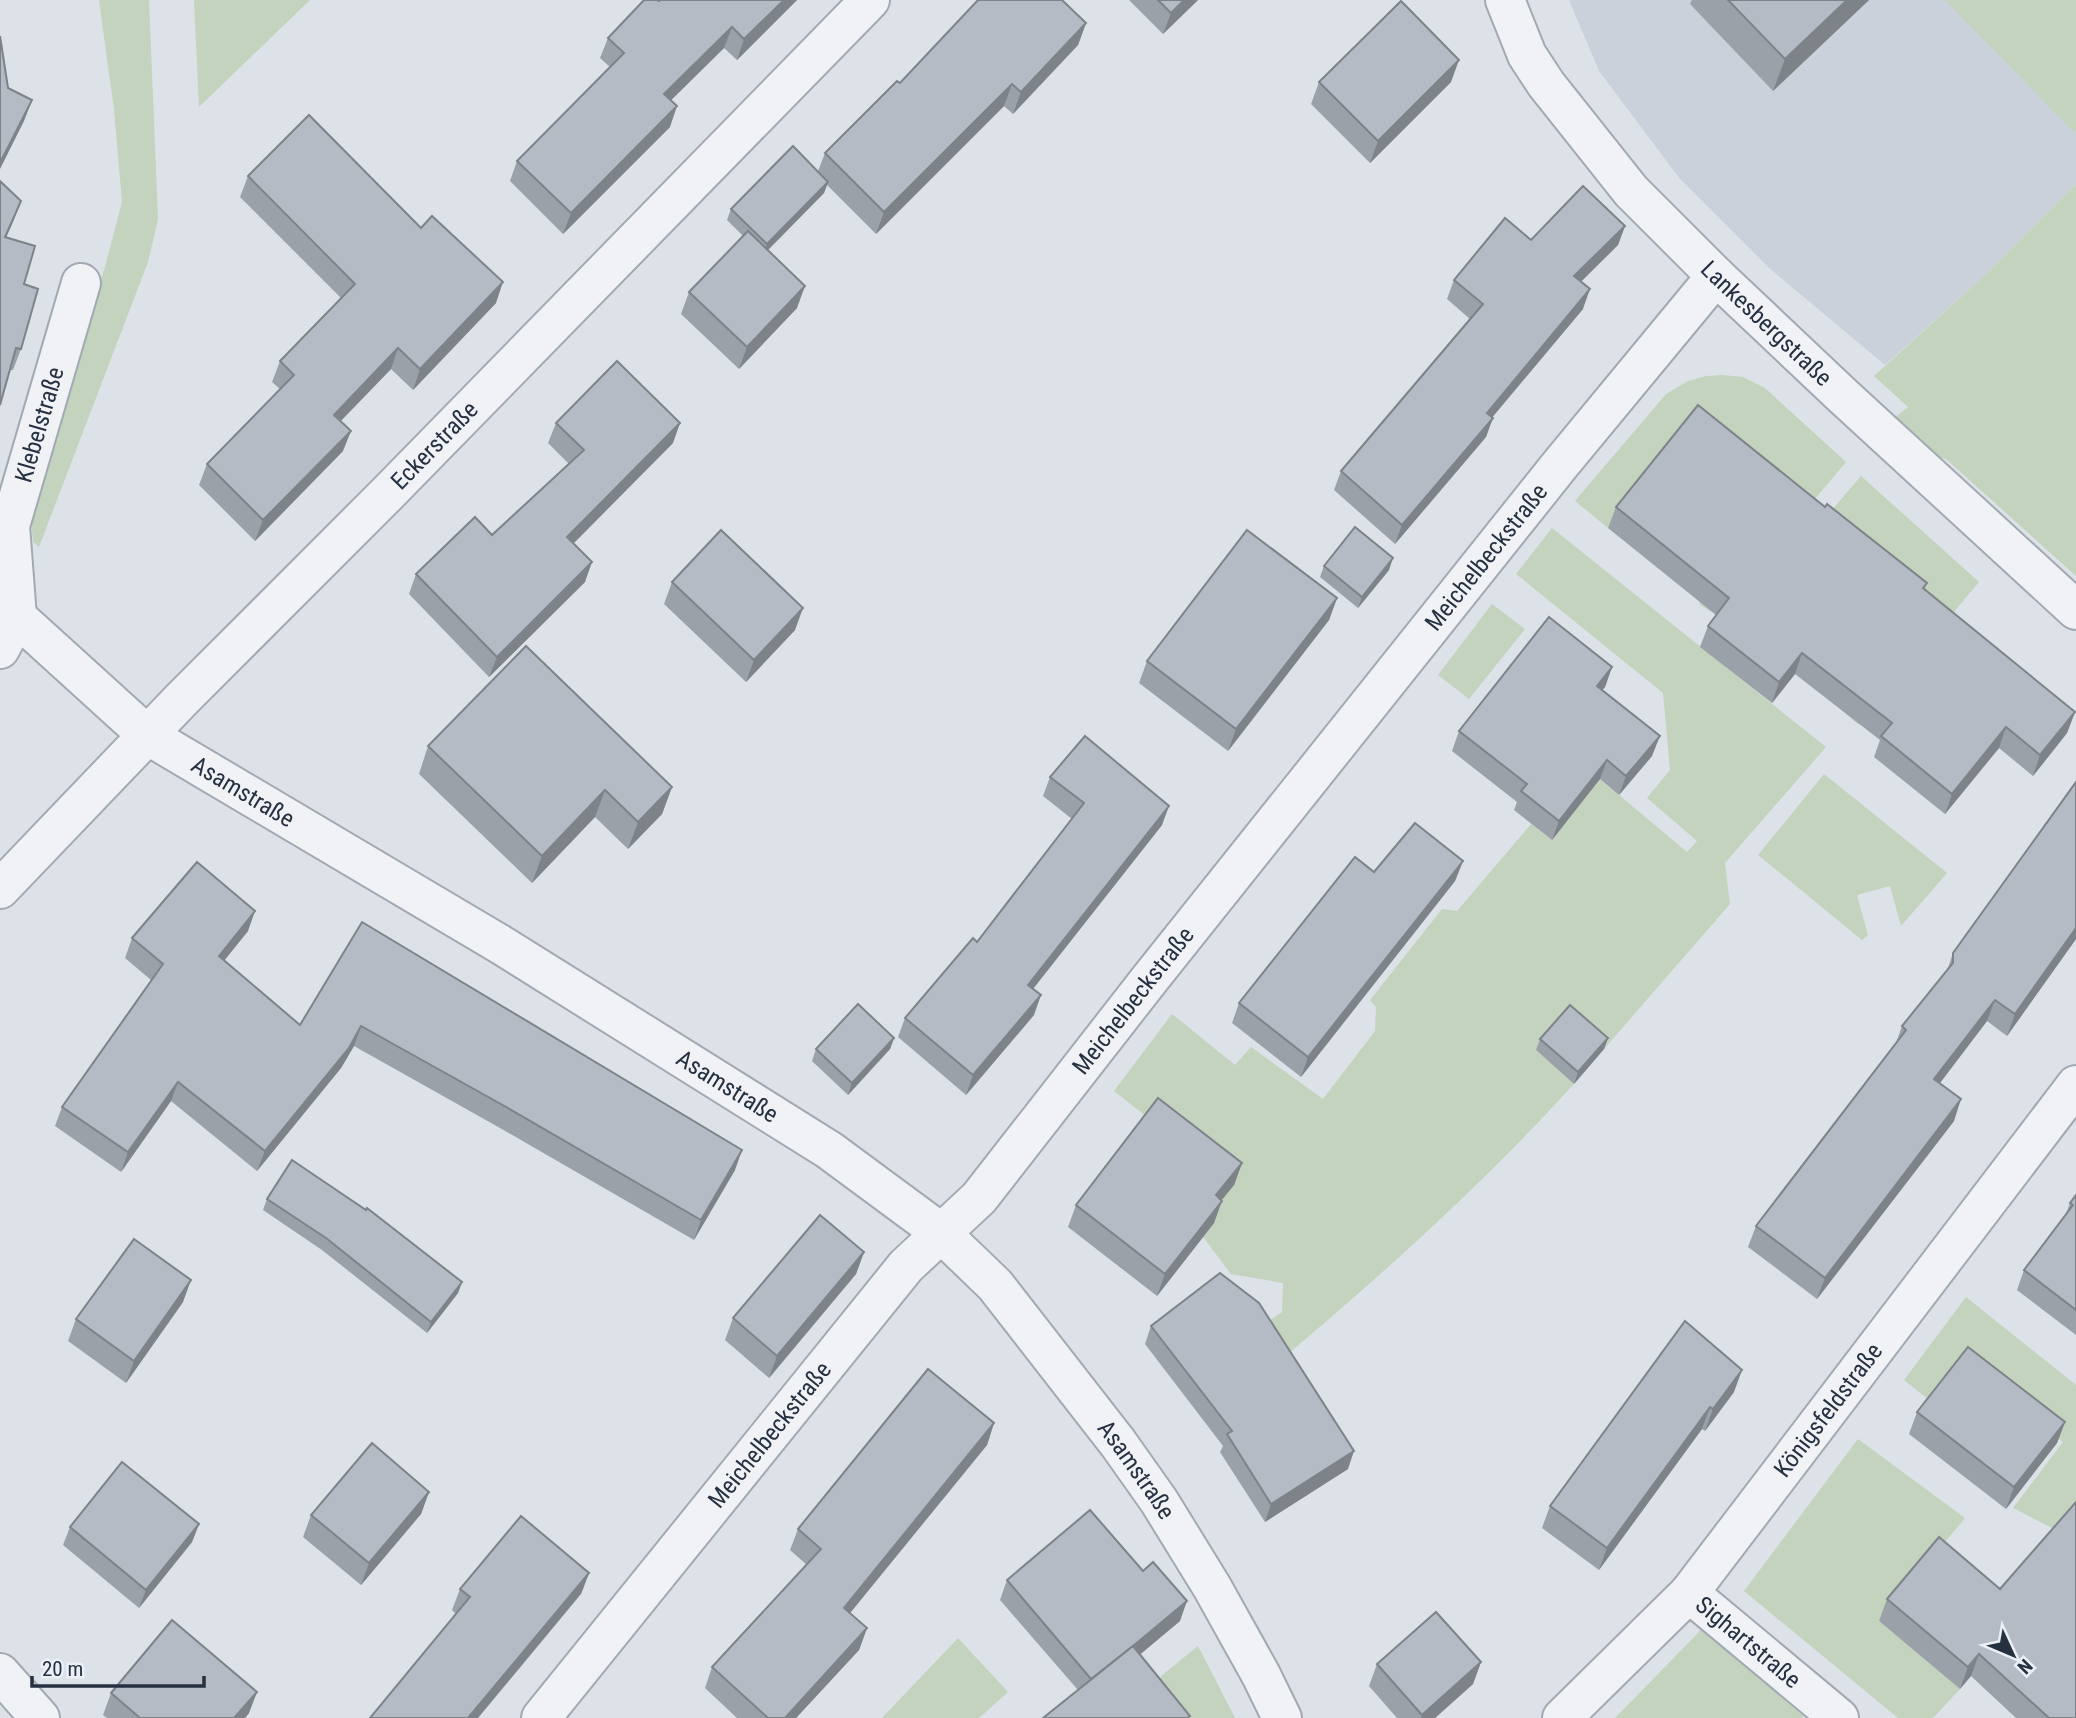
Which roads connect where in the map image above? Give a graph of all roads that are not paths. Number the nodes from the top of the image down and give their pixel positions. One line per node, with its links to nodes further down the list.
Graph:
1 (870, 0): 7 (street, Eckerstraße)
2 (1505, 0): 3 (street, Lankesbergstraße)
3 (1716, 276): 5 (street, Lankesbergstraße); 10 (street, Meichelbeckstraße)
4 (82, 283): 6 (street, Klebelstraße)
5 (2076, 610)
6 (9, 633): 7 (street, Asamstraße)
7 (147, 735): 8 (street, Eckerstraße); 10 (street, Asamstraße)
8 (0, 889)
9 (2076, 1085): 11 (street, Königsfeldstraße)
10 (940, 1232): 14 (street, Meichelbeckstraße); 15 (street, Asamstraße)
11 (1689, 1593): 16 (street, Königsfeldstraße); 17 (street, Sighartstraße)
12 (0, 1674): 13 (street)
13 (40, 1718)
14 (541, 1718)
15 (1282, 1718)
16 (1562, 1718)
17 (1839, 1718)

